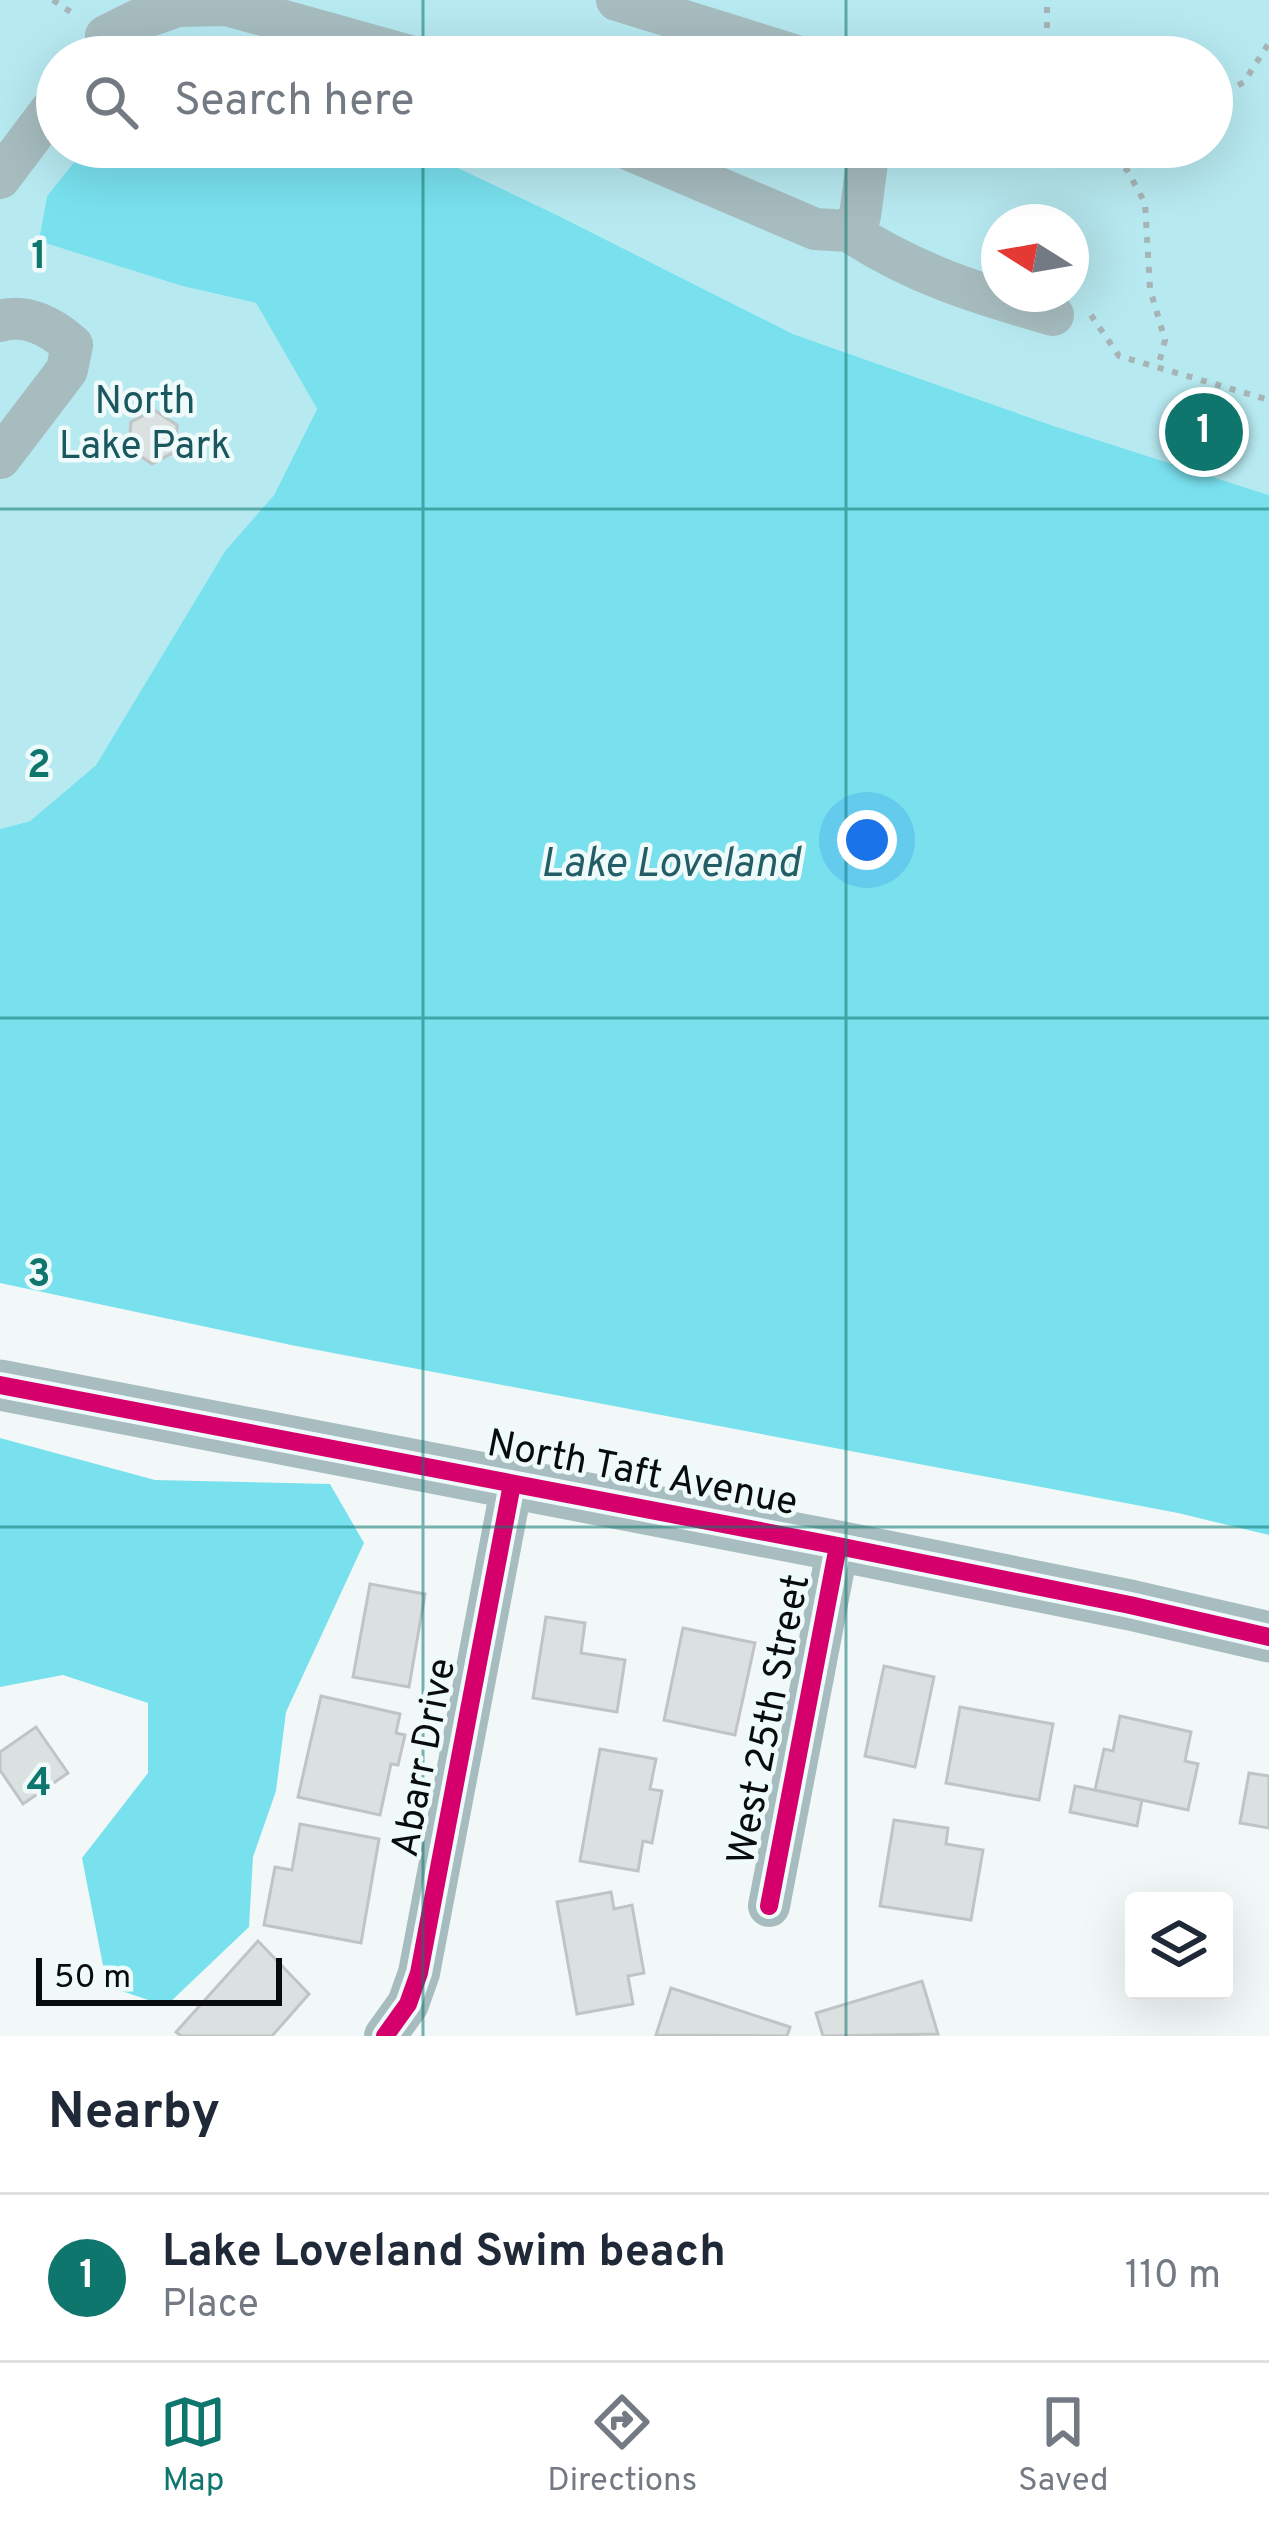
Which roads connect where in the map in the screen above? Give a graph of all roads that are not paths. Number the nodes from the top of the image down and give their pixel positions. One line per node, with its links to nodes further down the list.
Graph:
1 (616, 0): 5 (street)
2 (219, 2): 3 (street); 4 (street)
3 (108, 31)
4 (339, 36)
5 (732, 36)
6 (36, 130): 9 (street)
7 (672, 168): 10 (street)
8 (866, 168): 10 (street)
9 (0, 178)
10 (849, 231): 11 (street)
11 (1053, 315)
12 (0, 321): 13 (street)
13 (0, 458)
14 (0, 1385): 15 (main road, North Taft Avenue)
15 (512, 1484): 16 (main road, North Taft Avenue); 19 (street, Abarr Drive)
16 (838, 1546): 17 (main road, North Taft Avenue); 18 (street, West 25th Street)
17 (1269, 1637)
18 (769, 1906)
19 (385, 2036)

